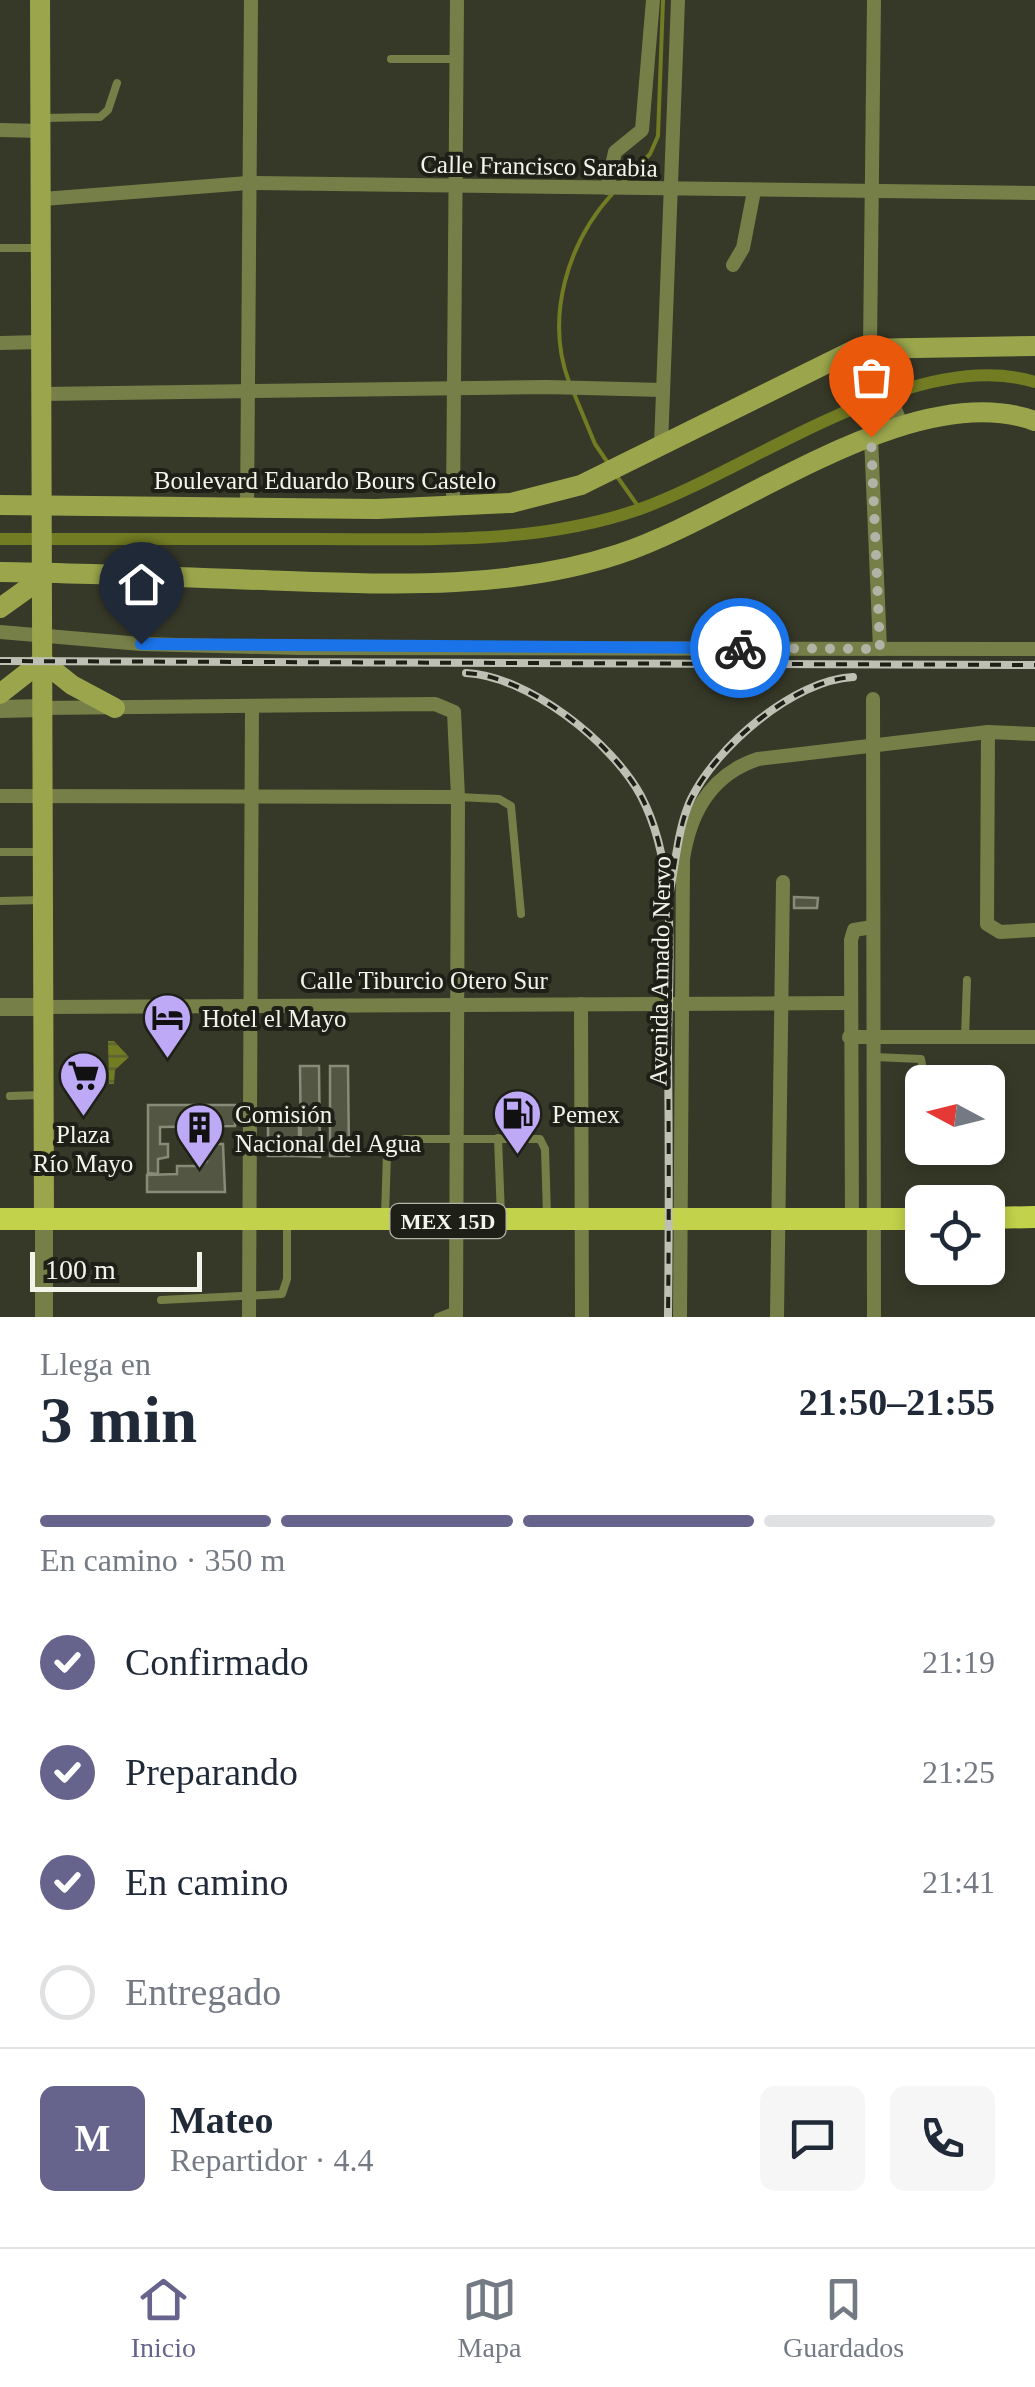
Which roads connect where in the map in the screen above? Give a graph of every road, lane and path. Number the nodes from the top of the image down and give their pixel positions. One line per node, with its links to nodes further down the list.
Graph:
1 (40, 0): 10 (main road)
2 (251, 0): 12 (street)
3 (457, 0): 8 (street)
4 (653, 0): 14 (street)
5 (678, 0): 16 (street)
6 (874, 0): 15 (street)
7 (391, 59): 8 (lane)
8 (456, 59): 13 (street)
9 (117, 83): 10 (lane)
10 (42, 125): 11 (street); 19 (main road)
11 (0, 130)
12 (248, 183): 13 (street, Calle Francisco Sarabia); 19 (street, Calle Francisco Sarabia); 28 (street)
13 (455, 186): 14 (street, Calle Francisco Sarabia); 27 (street)
14 (607, 188): 16 (street, Calle Francisco Sarabia)
15 (872, 190): 17 (street, Calle Francisco Sarabia); 18 (street, Calle Francisco Sarabia); 26 (street)
16 (670, 191): 17 (street, Calle Francisco Sarabia); 29 (street)
17 (754, 191): 22 (street)
18 (1035, 192)
19 (42, 198): 21 (main road)
20 (0, 248): 21 (lane)
21 (42, 248): 23 (main road)
22 (733, 265)
23 (42, 342): 24 (street); 30 (main road)
24 (0, 343)
25 (1035, 346): 26 (main road, Boulevard Eduardo Bours Castelo)
26 (871, 349): 31 (street); 34 (main road, Boulevard Eduardo Bours Castelo)
27 (453, 388): 28 (street); 29 (street); 36 (street)
28 (248, 390): 30 (street); 37 (street)
29 (663, 390): 34 (street)
30 (42, 394): 38 (main road)
31 (900, 420): 32 (main road); 33 (main road)
32 (1032, 424)
33 (871, 437): 39 (main road); 44 (street)
34 (661, 446): 36 (main road, Boulevard Eduardo Bours Castelo)
35 (0, 505): 38 (main road, Boulevard Eduardo Bours Castelo)
36 (452, 508): 37 (main road, Boulevard Eduardo Bours Castelo)
37 (248, 509): 38 (main road, Boulevard Eduardo Bours Castelo)
38 (41, 510): 39 (main road)
39 (42, 570): 40 (main road); 41 (main road); 43 (main road)
40 (0, 572)
41 (0, 608)
42 (0, 632): 43 (street)
43 (42, 636): 44 (street); 46 (main road)
44 (880, 649): 45 (street)
45 (1035, 649)
46 (42, 662): 47 (main road); 49 (main road); 50 (main road)
47 (0, 694)
48 (872, 699): 55 (street)
49 (42, 708): 50 (street); 52 (street); 57 (main road)
50 (115, 708): 51 (street)
51 (252, 708): 58 (street); 59 (street)
52 (0, 709)
53 (988, 732): 54 (street, Avenida Amado Nervo); 55 (street, Avenida Amado Nervo); 67 (street)
54 (1035, 734)
55 (874, 744): 66 (street); 69 (street, Avenida Amado Nervo)
56 (0, 796): 57 (street)
57 (43, 796): 58 (street); 61 (main road)
58 (251, 796): 59 (street); 75 (street)
59 (458, 797): 65 (lane); 72 (street)
60 (0, 852): 61 (lane)
61 (43, 852): 63 (main road)
62 (783, 882): 70 (street)
63 (43, 900): 64 (lane); 74 (main road)
64 (0, 901)
65 (521, 914)
66 (872, 927): 71 (street); 78 (street)
67 (1035, 930)
68 (968, 980): 79 (lane)
69 (682, 1003): 70 (street, Calle Tiburcio Otero Sur); 73 (street, Calle Tiburcio Otero Sur); 94 (street, Avenida Amado Nervo)
70 (782, 1003): 71 (street, Calle Tiburcio Otero Sur); 100 (street)
71 (848, 1003): 77 (street)
72 (458, 1004): 73 (street, Calle Tiburcio Otero Sur); 75 (street, Calle Tiburcio Otero Sur); 85 (street)
73 (581, 1004): 99 (street)
74 (44, 1006): 75 (street, Calle Tiburcio Otero Sur); 76 (street, Calle Tiburcio Otero Sur); 83 (main road)
75 (250, 1006): 91 (street)
76 (0, 1008)
77 (849, 1037): 78 (street); 101 (street)
78 (874, 1037): 79 (street); 81 (street)
79 (966, 1037): 80 (street)
80 (1035, 1037)
81 (874, 1057): 82 (lane); 101 (street)
82 (922, 1065)
83 (44, 1095): 84 (lane); 90 (main road)
84 (10, 1096)
85 (458, 1138): 86 (lane); 93 (lane); 96 (street)
86 (498, 1138): 97 (lane); 98 (lane)
87 (1035, 1217): 89 (highway)
88 (0, 1218): 90 (highway, MEX 15D)
89 (1005, 1218)
90 (44, 1219): 91 (highway, MEX 15D); 105 (street)
91 (250, 1220): 92 (highway, MEX 15D); 102 (street)
92 (286, 1220): 93 (highway, MEX 15D); 102 (lane)
93 (385, 1220): 96 (highway, MEX 15D)
94 (680, 1220): 99 (highway, MEX 15D); 100 (highway, MEX 15D); 109 (street, Avenida Amado Nervo)
95 (905, 1220): 101 (highway, MEX 15D)
96 (457, 1221): 97 (highway, MEX 15D); 104 (street)
97 (501, 1221): 98 (highway, MEX 15D)
98 (547, 1221): 99 (highway, MEX 15D)
99 (582, 1221): 108 (street)
100 (778, 1221): 101 (highway, MEX 15D); 110 (street)
101 (863, 1221): 111 (street)
102 (249, 1297): 103 (lane); 106 (street)
103 (161, 1300)
104 (456, 1314): 107 (lane)
105 (44, 1317)
106 (249, 1317)
107 (438, 1317)
108 (582, 1317)
109 (680, 1317)
110 (777, 1317)
111 (874, 1317)

